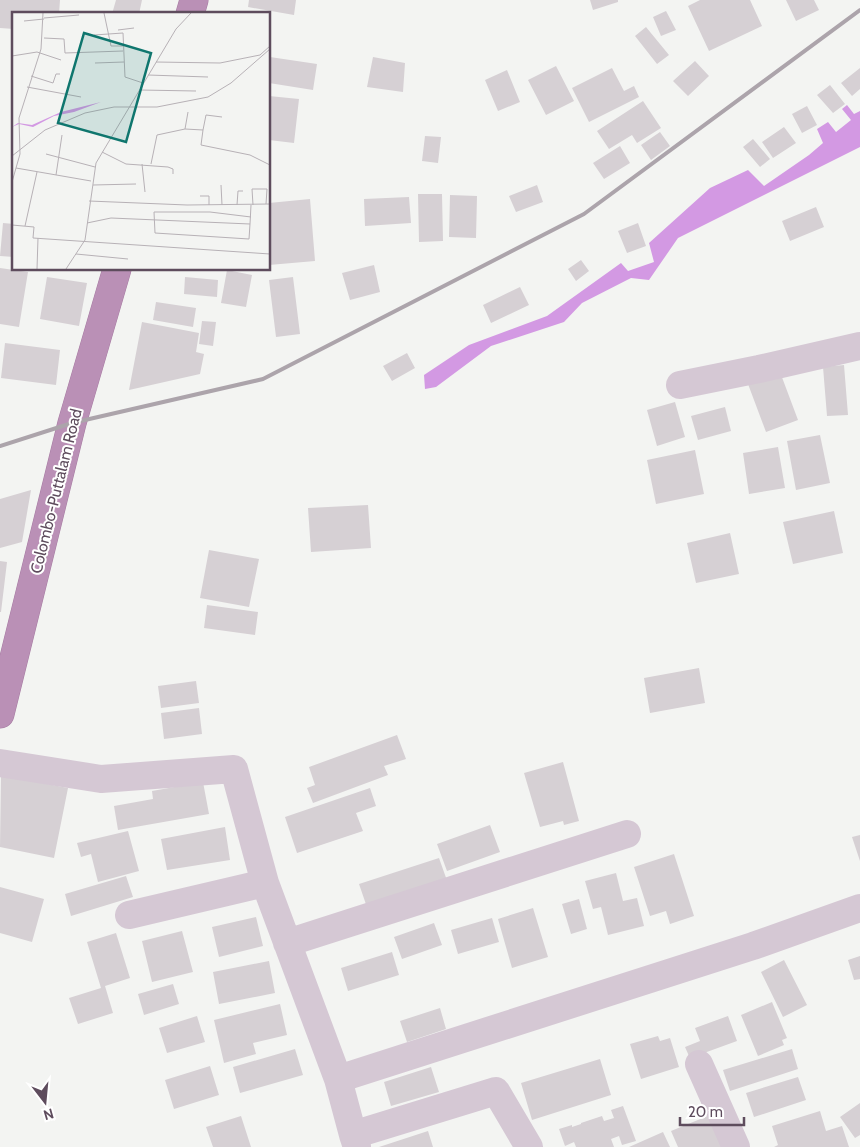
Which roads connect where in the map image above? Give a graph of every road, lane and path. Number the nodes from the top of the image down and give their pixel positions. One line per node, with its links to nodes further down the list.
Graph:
1 (117, 270): 4 (highway, Colombo-Puttalam Road)
2 (860, 346): 3 (street)
3 (680, 385)
4 (5, 675): 5 (highway, Colombo-Puttalam Road)
5 (0, 714)
6 (0, 763): 8 (street)
7 (627, 834): 11 (street)
8 (265, 883): 10 (street); 11 (street)
9 (860, 908): 13 (street)
10 (129, 914)
11 (287, 944): 13 (street)
12 (699, 1064): 16 (street)
13 (338, 1079): 14 (street)
14 (355, 1141): 15 (street)
15 (529, 1147)
16 (736, 1147)

